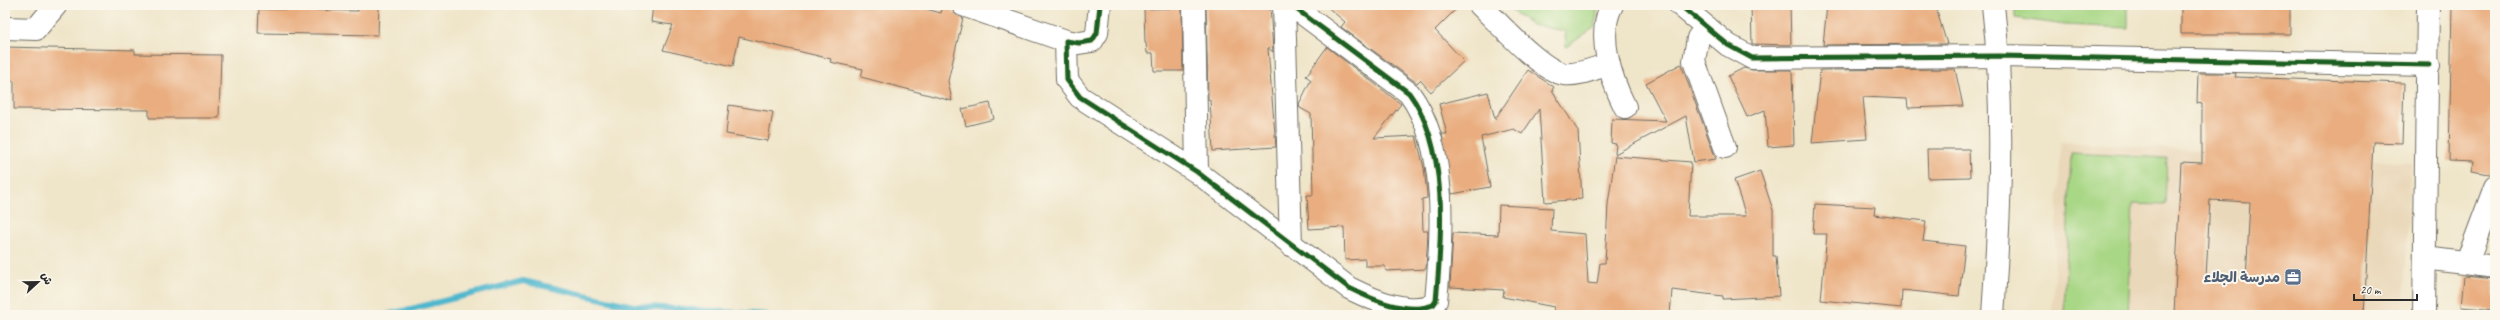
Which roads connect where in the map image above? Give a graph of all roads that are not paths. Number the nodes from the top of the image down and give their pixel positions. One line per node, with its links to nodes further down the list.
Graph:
1 (962, 5): 14 (street)
2 (1100, 5): 14 (street)
3 (1194, 5): 20 (street)
4 (1284, 5): 22 (street)
5 (1291, 5): 22 (street)
6 (1480, 5): 16 (street)
7 (1612, 5): 16 (street)
8 (1680, 5): 12 (street)
9 (1993, 5): 15 (street)
10 (2428, 5): 17 (street)
11 (51, 7): 13 (street)
12 (1707, 27): 15 (street); 19 (street)
13 (5, 28)
14 (1066, 41): 20 (street)
15 (1999, 56): 17 (street); 26 (street)
16 (1609, 64): 18 (street)
17 (2428, 65): 23 (street)
18 (1625, 107)
19 (1725, 147)
20 (1197, 172): 22 (street)
21 (2495, 187): 24 (street)
22 (1291, 245)
23 (2425, 258): 24 (street); 27 (street)
24 (2467, 262): 25 (street)
25 (2495, 267)
26 (1993, 315)
27 (2424, 315)

